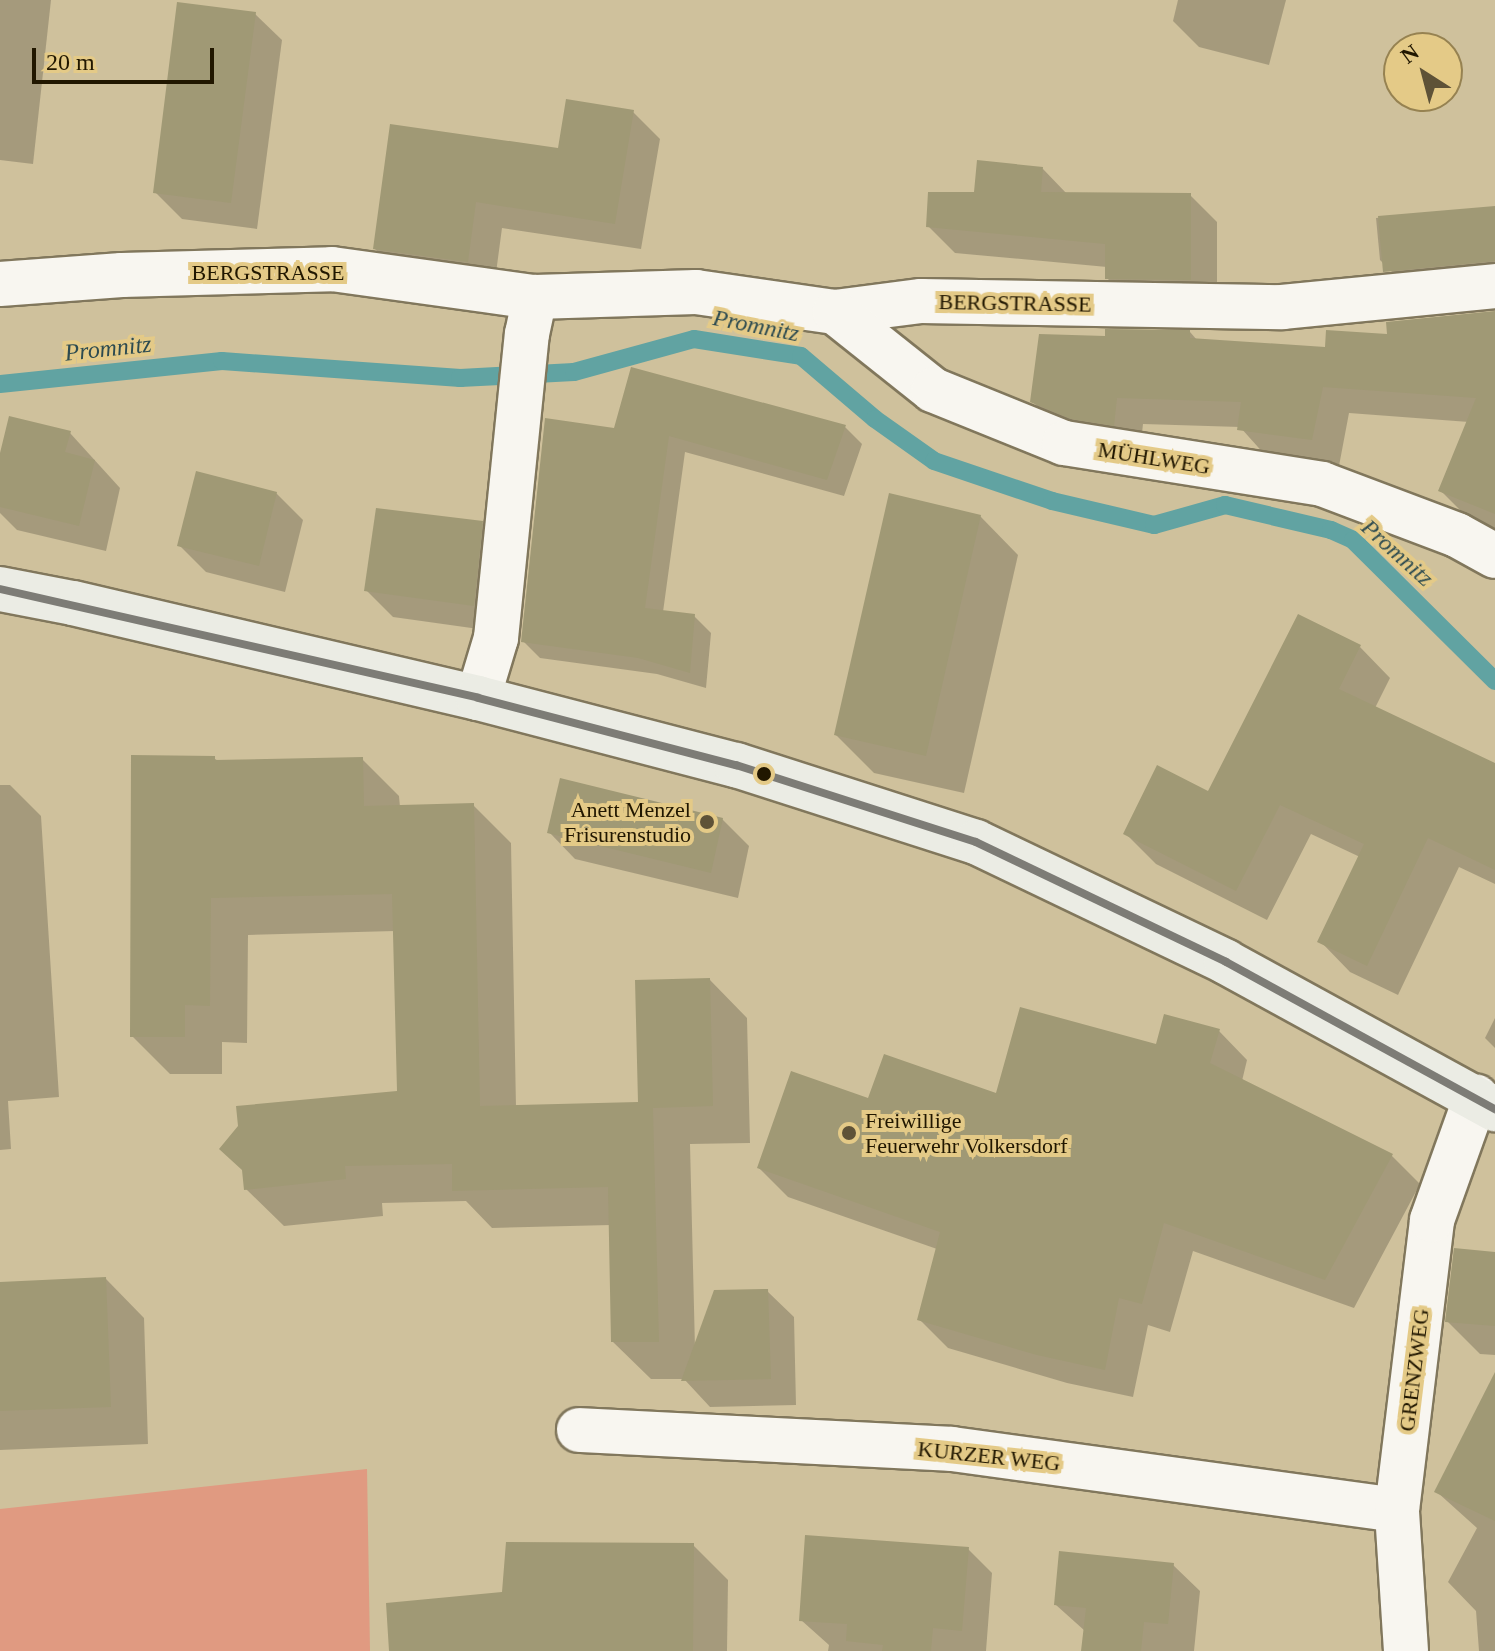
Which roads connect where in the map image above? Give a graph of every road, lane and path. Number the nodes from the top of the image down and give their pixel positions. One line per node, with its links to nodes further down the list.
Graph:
1 (0, 284): 4 (street, BERGSTRASSE)
2 (1495, 286): 3 (street, BERGSTRASSE)
3 (835, 312): 4 (street, BERGSTRASSE); 5 (street, MÜHLWEG)
4 (531, 315): 7 (street)
5 (1495, 556)
6 (0, 589): 7 (main road)
7 (478, 698): 8 (main road)
8 (1486, 1103): 10 (street, GRENZWEG)
9 (579, 1430): 10 (street, KURZER WEG)
10 (1397, 1510): 11 (street, GRENZWEG)
11 (1406, 1651)

